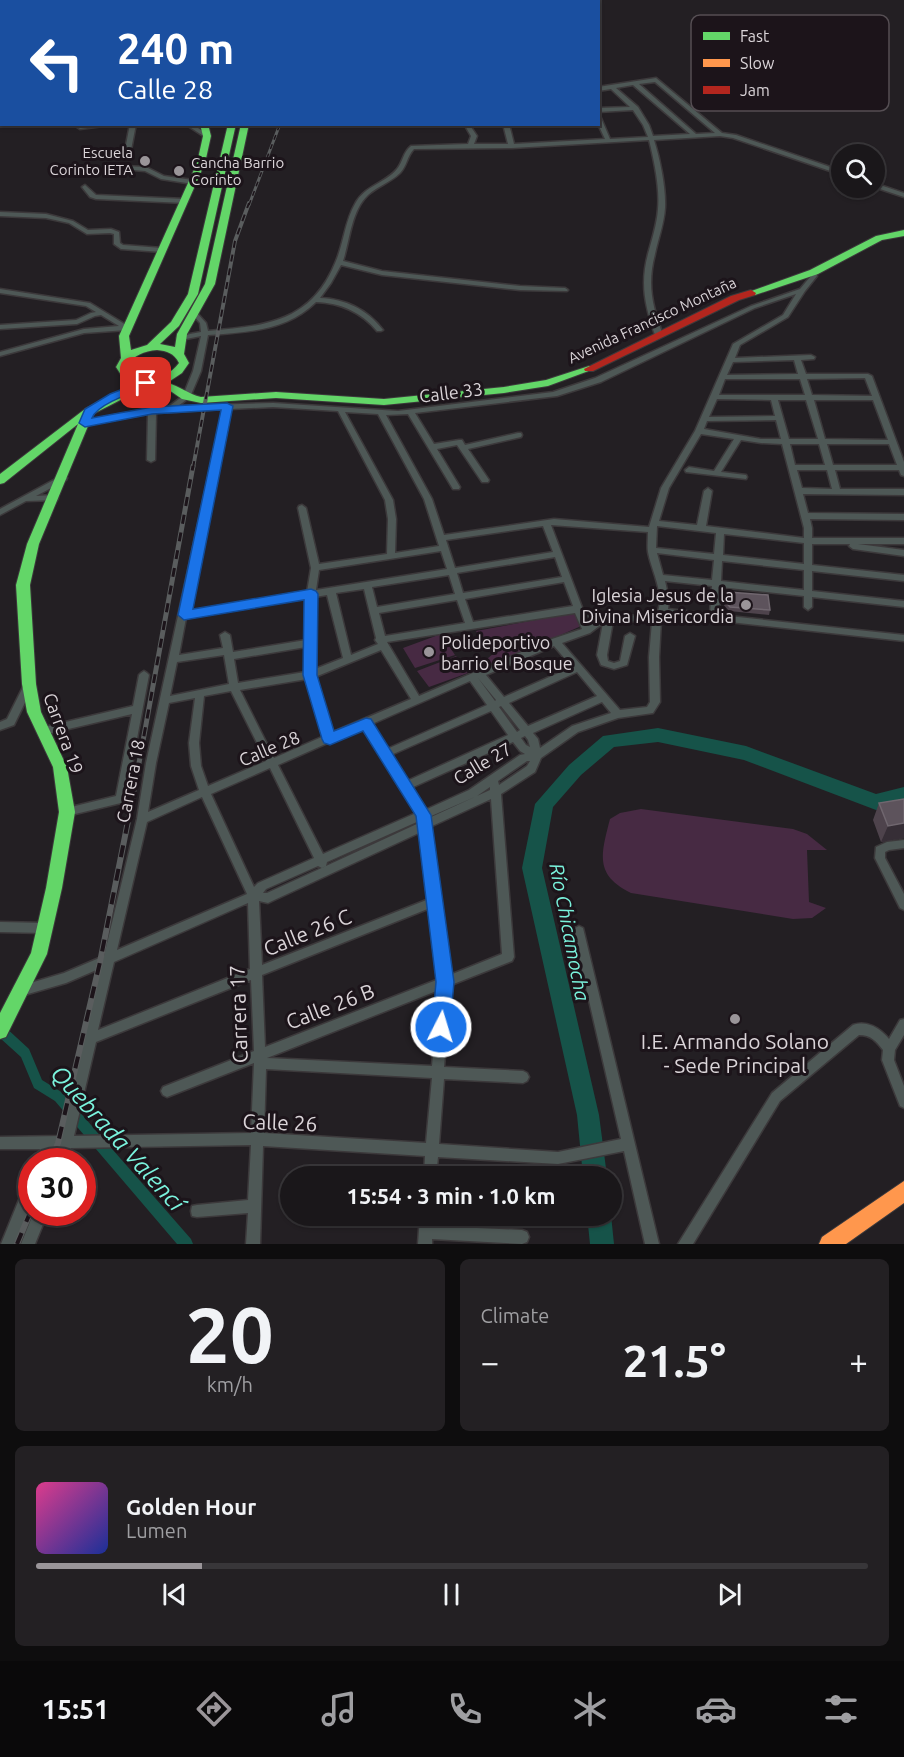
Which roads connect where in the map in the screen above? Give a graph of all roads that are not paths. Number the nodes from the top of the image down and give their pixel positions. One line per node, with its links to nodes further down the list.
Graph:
1 (635, 84): 2 (street); 6 (street); 17 (street)
2 (613, 88): 3 (street); 4 (street)
3 (600, 89)
4 (636, 108): 5 (street); 19 (street)
5 (600, 110)
6 (691, 110)
7 (693, 111): 18 (street)
8 (600, 122): 20 (street)
9 (90, 126): 15 (street)
10 (133, 126): 23 (street)
11 (232, 126): 25 (main road)
12 (245, 126): 43 (main road)
13 (467, 126): 21 (street)
14 (507, 126): 22 (street)
15 (80, 127)
16 (198, 127): 24 (main road)
17 (693, 134): 18 (street); 19 (street)
18 (720, 134): 27 (street)
19 (652, 139): 20 (street); 48 (street)
20 (608, 140): 22 (street)
21 (471, 145): 22 (street); 36 (street)
22 (512, 146)
23 (128, 150)
24 (200, 165): 25 (street); 28 (main road)
25 (223, 165): 51 (main road)
26 (123, 168): 28 (street)
27 (831, 169)
28 (193, 183): 32 (main road)
29 (85, 187): 32 (street)
30 (885, 189): 31 (street)
31 (904, 195)
32 (185, 201): 35 (main road)
33 (0, 214): 35 (street)
34 (904, 233): 37 (main road, Avenida Francisco Montaña)
35 (162, 250): 45 (main road)
36 (339, 262): 38 (street); 41 (street)
37 (814, 272): 39 (street); 48 (main road, Avenida Francisco Montaña)
38 (565, 290)
39 (802, 290): 56 (street); 71 (street, Calle 33)
40 (0, 291): 42 (street)
41 (316, 300): 46 (street); 47 (street)
42 (103, 313): 44 (street); 45 (street)
43 (195, 314): 47 (street); 50 (main road)
44 (0, 327)
45 (127, 328): 49 (main road); 52 (street)
46 (379, 330)
47 (205, 333): 50 (street); 61 (street)
48 (659, 334): 61 (main road, Avenida Francisco Montaña)
49 (123, 343): 51 (main road); 53 (main road)
50 (180, 346): 51 (main road); 60 (main road)
51 (148, 348): 53 (main road)
52 (0, 354)
53 (126, 357): 57 (main road)
54 (797, 357): 55 (street); 56 (street); 59 (street)
55 (811, 357)
56 (730, 360): 58 (street)
57 (122, 372): 60 (main road, Avenida Francisco Montaña); 89 (main road)
58 (723, 377): 59 (street); 62 (street)
59 (803, 377): 64 (street); 65 (street)
60 (151, 383): 61 (main road, Avenida Francisco Montaña); 72 (main road)
61 (186, 397): 67 (street)
62 (714, 397): 63 (street); 73 (street)
63 (774, 398): 64 (street); 74 (street)
64 (809, 398): 65 (street); 81 (street)
65 (876, 398): 82 (street)
66 (227, 406): 67 (street, Calle 33); 68 (street, Calle 33); 137 (street, Carrera 18)
67 (169, 409): 69 (street, Calle 33)
68 (340, 409): 70 (street, Calle 33); 119 (street)
69 (152, 410): 72 (street, Calle 33); 85 (street)
70 (381, 412): 71 (street, Calle 33); 111 (street)
71 (411, 412): 83 (street)
72 (87, 417): 77 (main road); 79 (main road, Carrera 19)
73 (704, 418): 74 (street); 75 (street)
74 (779, 418): 80 (street)
75 (699, 431): 78 (street); 108 (street)
76 (518, 435): 84 (street)
77 (49, 439): 79 (main road); 94 (main road)
78 (738, 439): 80 (street); 91 (street)
79 (77, 442): 92 (main road, Carrera 19)
80 (786, 442): 81 (street); 86 (street)
81 (822, 442): 82 (street); 87 (street)
82 (893, 442): 88 (street)
83 (432, 447): 84 (street); 96 (street)
84 (463, 448): 95 (street)
85 (151, 460)
86 (792, 467): 87 (street); 98 (street)
87 (830, 467): 88 (street); 99 (street)
88 (903, 469)
89 (0, 470)
90 (689, 470): 91 (street)
91 (716, 473): 93 (street)
92 (63, 477): 101 (main road, Carrera 19); 102 (street)
93 (743, 477)
94 (0, 480)
95 (485, 480)
96 (456, 487)
97 (708, 491): 109 (street)
98 (799, 491): 99 (street); 105 (street)
99 (837, 491): 100 (street)
100 (904, 492)
101 (54, 498): 102 (street); 156 (main road, Carrera 19)
102 (24, 499): 104 (street)
103 (303, 508): 122 (street)
104 (0, 512)
105 (806, 516): 106 (street); 112 (street)
106 (904, 517)
107 (546, 522): 108 (street); 111 (street); 118 (street)
108 (652, 526): 109 (street); 116 (street)
109 (700, 529): 110 (street)
110 (720, 531): 112 (street); 120 (street)
111 (441, 538): 115 (street)
112 (808, 541): 113 (street); 121 (street)
113 (821, 541): 114 (street); 117 (street)
114 (904, 541)
115 (444, 548): 119 (street); 123 (street)
116 (652, 550): 120 (street); 124 (street)
117 (904, 553)
118 (557, 554): 123 (street); 126 (street)
119 (391, 555): 122 (street)
120 (717, 557): 121 (street); 127 (street)
121 (808, 567): 125 (street); 130 (street)
122 (315, 568): 131 (street)
123 (451, 571): 128 (street); 132 (street)
124 (658, 577): 127 (street); 138 (street)
125 (904, 578)
126 (566, 579): 132 (street); 135 (street)
127 (716, 583): 130 (street); 140 (street)
128 (367, 585): 129 (street); 136 (street)
129 (331, 591): 131 (street); 151 (street)
130 (808, 593): 133 (street); 134 (street)
131 (311, 594): 137 (street); 148 (street)
132 (461, 597): 136 (street); 141 (street)
133 (904, 604)
134 (808, 607)
135 (578, 610): 139 (street); 141 (street); 142 (street)
136 (374, 612): 147 (street)
137 (184, 615): 150 (street, Carrera 18)
138 (660, 616): 139 (street); 140 (street); 164 (street, Calle 27)
139 (607, 617): 142 (street, Calle 28); 144 (street)
140 (714, 617): 145 (street)
141 (470, 626): 147 (street)
142 (586, 631): 146 (street, Calle 28)
143 (225, 635): 149 (street)
144 (630, 636)
145 (904, 638)
146 (555, 641): 152 (street); 155 (street, Calle 28)
147 (382, 643): 151 (street); 161 (street)
148 (311, 644): 149 (street); 154 (street)
149 (228, 654): 150 (street); 157 (street)
150 (175, 659): 160 (street, Carrera 18)
151 (348, 661): 154 (street)
152 (578, 668): 159 (street); 162 (street)
153 (144, 675): 163 (street)
154 (310, 675): 157 (street); 170 (street)
155 (476, 675): 161 (street, Calle 28); 162 (street)
156 (29, 684): 166 (street); 167 (main road, Carrera 19)
157 (234, 687): 158 (street); 173 (street)
158 (200, 693): 160 (street); 176 (street, Carrera 17)
159 (603, 697): 164 (street); 168 (street)
160 (166, 700): 178 (street, Carrera 18)
161 (417, 701): 165 (street, Calle 28)
162 (498, 704): 168 (street); 169 (street); 171 (street)
163 (138, 709): 167 (street); 177 (street)
164 (618, 714): 172 (street, Calle 27)
165 (366, 723): 170 (street, Calle 28); 171 (street)
166 (0, 726)
167 (43, 730): 177 (main road, Carrera 19)
168 (526, 731): 169 (street); 172 (street)
169 (515, 736): 172 (street); 174 (street)
170 (330, 739): 173 (street, Calle 28)
171 (385, 754): 174 (street)
172 (537, 754): 175 (street, Calle 27)
173 (271, 765): 176 (street, Calle 28); 181 (street)
174 (405, 786): 179 (street)
175 (495, 786): 179 (street, Calle 27); 191 (street, Calle 26 B)
176 (205, 792): 178 (street, Calle 28); 183 (street, Carrera 17)
177 (67, 812): 187 (main road, Carrera 19)
178 (142, 819): 189 (street, Carrera 18)
179 (424, 820): 181 (street, Calle 27); 182 (street, Calle 27); 184 (street)
180 (904, 844): 185 (street)
181 (321, 860): 182 (street); 183 (street, Calle 27)
182 (326, 871): 183 (street, Calle 27)
183 (253, 896): 189 (street, Calle 27); 190 (street, Carrera 17)
184 (435, 902): 190 (street, Calle 26 C); 191 (street)
185 (904, 905)
186 (0, 927): 187 (street)
187 (45, 928): 192 (main road, Carrera 19)
188 (579, 931): 206 (street)
189 (111, 958): 192 (street, Calle 27); 195 (street, Carrera 18)
190 (256, 973): 195 (street, Calle 26 C); 197 (street, Carrera 17)
191 (445, 982): 197 (street, Calle 26 B); 198 (street)
192 (21, 991): 194 (main road, Carrera 19)
193 (904, 1024): 196 (street)
194 (0, 1031)
195 (92, 1038): 205 (street, Carrera 18)
196 (889, 1049): 201 (street); 222 (street)
197 (260, 1058): 198 (street); 200 (street, Calle 26 B); 202 (street, Carrera 17)
198 (437, 1072): 199 (street); 209 (street)
199 (523, 1077)
200 (167, 1091)
201 (904, 1102)
202 (258, 1139): 205 (street, Calle 26); 209 (street, Calle 26); 212 (street, Carrera 17)
203 (0, 1143): 204 (street, Calle 26)
204 (48, 1143): 205 (street, Calle 26); 207 (street)
205 (66, 1143): 208 (street, Carrera 18)
206 (629, 1144): 209 (street, Calle 26); 221 (street)
207 (46, 1148)
208 (64, 1148)
209 (431, 1149): 210 (street)
210 (430, 1166)
211 (904, 1191): 223 (main road)
212 (255, 1206): 213 (street); 220 (street, Carrera 17)
213 (196, 1211)
214 (18, 1219): 218 (street)
215 (35, 1226): 219 (street)
216 (522, 1237): 217 (street)
217 (426, 1238)
218 (8, 1244)
219 (28, 1244)
220 (253, 1244)
221 (652, 1244)
222 (685, 1244)
223 (829, 1244)

